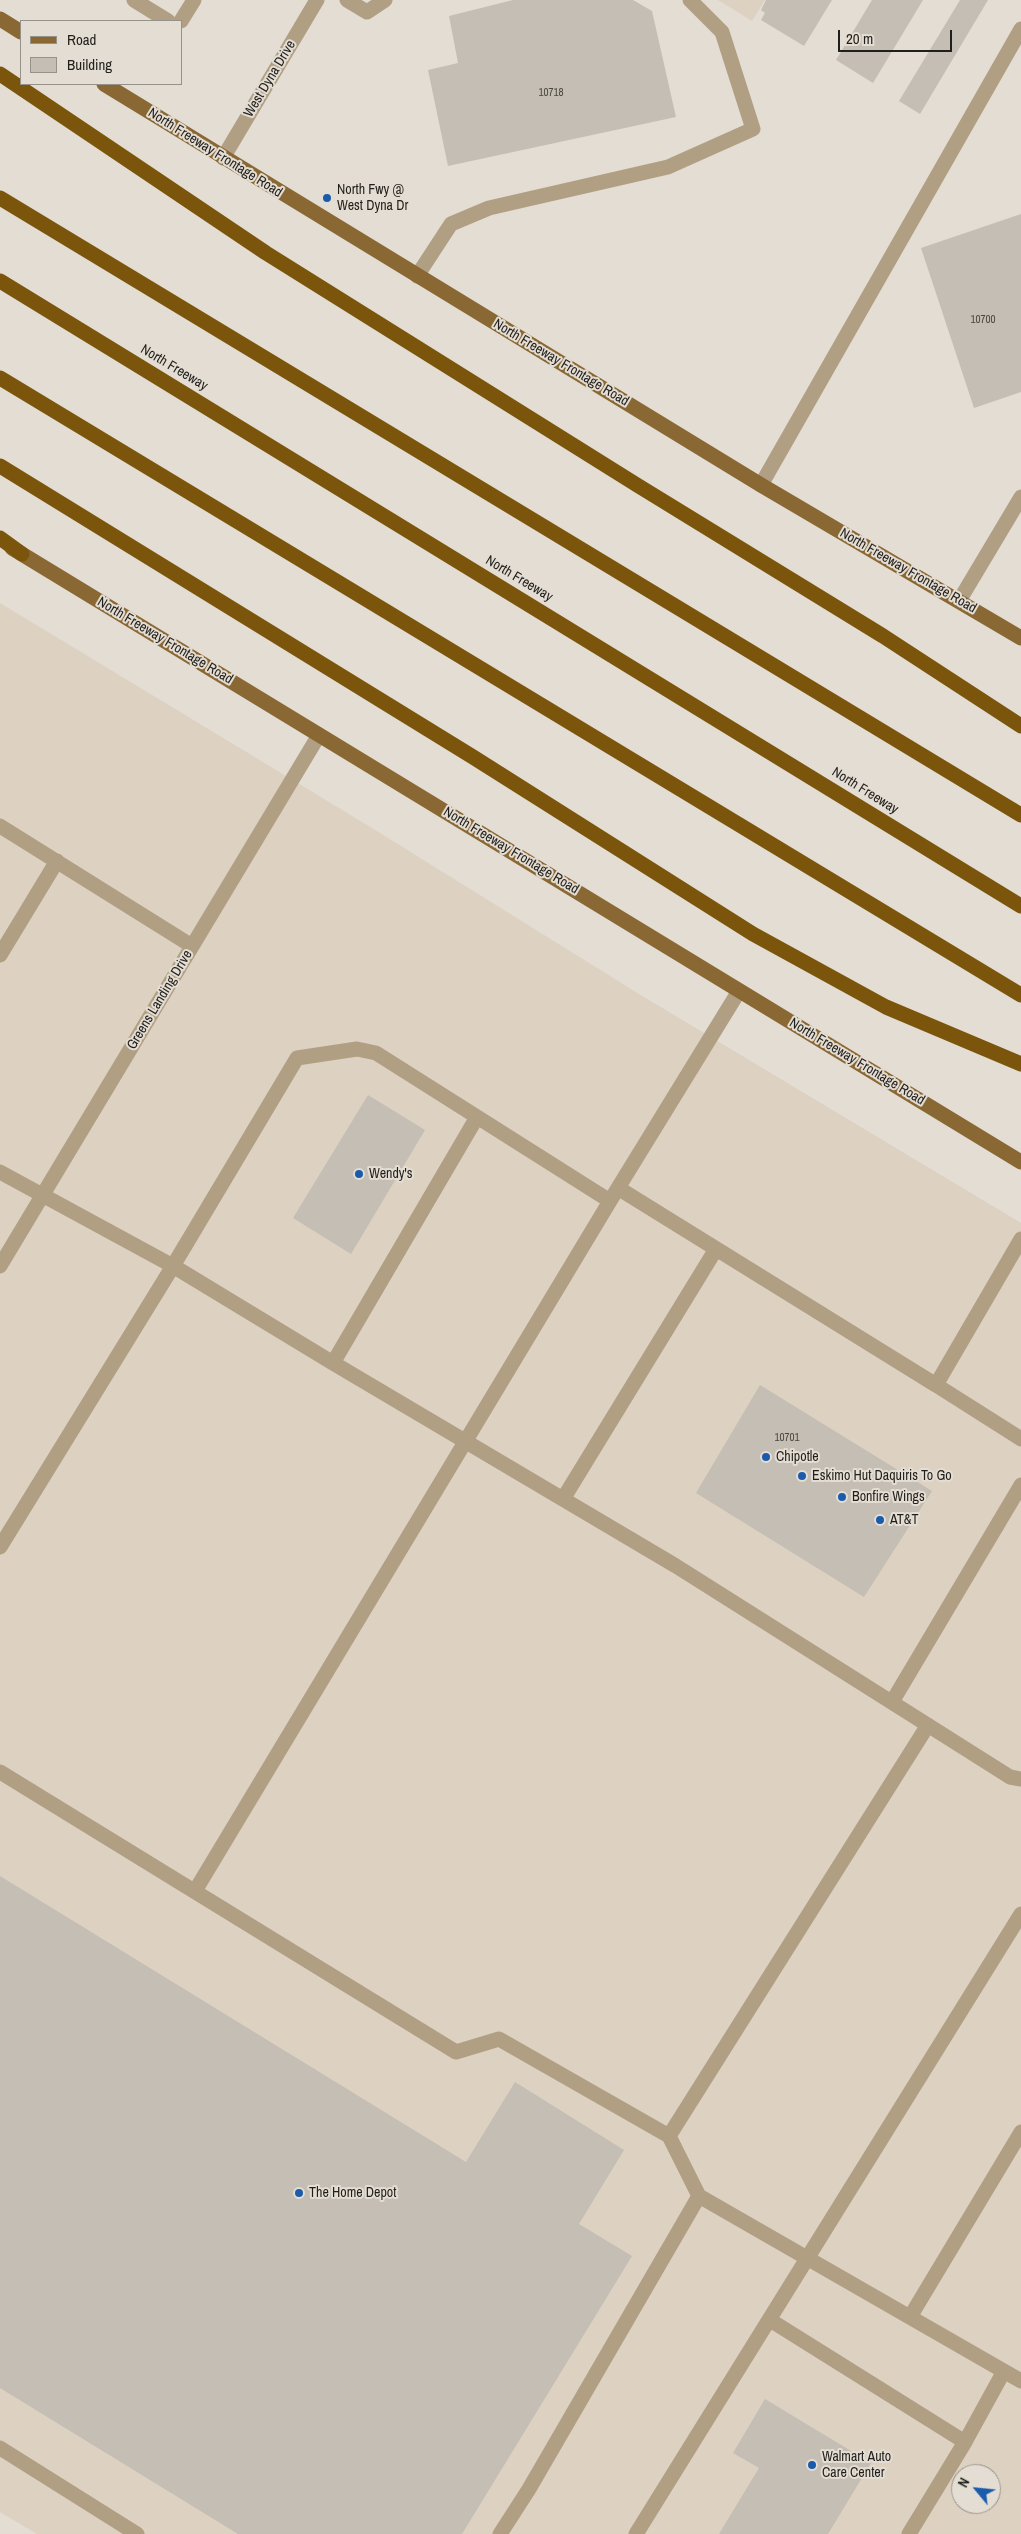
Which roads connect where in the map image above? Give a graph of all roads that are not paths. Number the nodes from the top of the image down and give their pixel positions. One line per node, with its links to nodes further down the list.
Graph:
1 (134, 0): 8 (street)
2 (194, 0): 9 (street)
3 (316, 0): 14 (street, West Dyna Drive)
4 (347, 0): 5 (street)
5 (385, 0)
6 (690, 0): 16 (street)
7 (0, 19): 11 (main road)
8 (166, 20)
9 (182, 20)
10 (1021, 30): 20 (street)
11 (20, 31)
12 (0, 74): 26 (highway)
13 (106, 85): 14 (main road, North Freeway Frontage Road)
14 (223, 158): 16 (main road, North Freeway Frontage Road)
15 (0, 198): 28 (highway)
16 (417, 276): 20 (main road, North Freeway Frontage Road)
17 (0, 281): 31 (highway, North Freeway)
18 (0, 378): 35 (highway)
19 (0, 466): 36 (highway)
20 (761, 485): 24 (main road, North Freeway Frontage Road)
21 (1021, 497): 24 (street)
22 (0, 540): 23 (highway)
23 (22, 554): 27 (main road, North Freeway Frontage Road)
24 (959, 601): 25 (main road, North Freeway Frontage Road)
25 (1021, 638)
26 (1021, 726)
27 (319, 735): 32 (street, Greens Landing Drive); 34 (main road, North Freeway Frontage Road)
28 (1021, 815)
29 (0, 826): 30 (street)
30 (56, 861): 32 (street); 33 (street)
31 (1021, 906)
32 (192, 946): 41 (street, Greens Landing Drive)
33 (0, 954)
34 (740, 991): 38 (main road, North Freeway Frontage Road); 40 (street)
35 (1021, 995)
36 (1021, 1064)
37 (477, 1117): 42 (street); 46 (street); 47 (street)
38 (1021, 1162)
39 (0, 1172): 41 (street)
40 (618, 1188): 42 (street); 44 (street)
41 (43, 1194): 45 (street, Greens Landing Drive); 46 (street)
42 (610, 1201): 50 (street)
43 (1021, 1239): 48 (street)
44 (716, 1248): 48 (street); 52 (street)
45 (0, 1266)
46 (173, 1266): 47 (street); 53 (street)
47 (333, 1363): 50 (street)
48 (936, 1385): 49 (street)
49 (1021, 1439)
50 (465, 1442): 52 (street); 58 (street)
51 (1021, 1485): 54 (street)
52 (563, 1499): 54 (street)
53 (0, 1547)
54 (892, 1702): 55 (street)
55 (928, 1725): 57 (street); 61 (street)
56 (0, 1772): 58 (street)
57 (1021, 1779)
58 (195, 1891): 61 (street)
59 (1021, 1914): 63 (street)
60 (1021, 2132): 64 (street)
61 (669, 2136): 62 (street)
62 (699, 2196): 63 (street); 71 (street)
63 (808, 2259): 64 (street); 65 (street)
64 (910, 2317): 66 (street)
65 (770, 2320): 68 (street); 72 (street)
66 (1004, 2371): 67 (street); 68 (street)
67 (1021, 2381)
68 (965, 2442): 73 (street)
69 (0, 2448): 70 (street)
70 (137, 2534)
71 (500, 2534)
72 (636, 2534)
73 (909, 2534)

